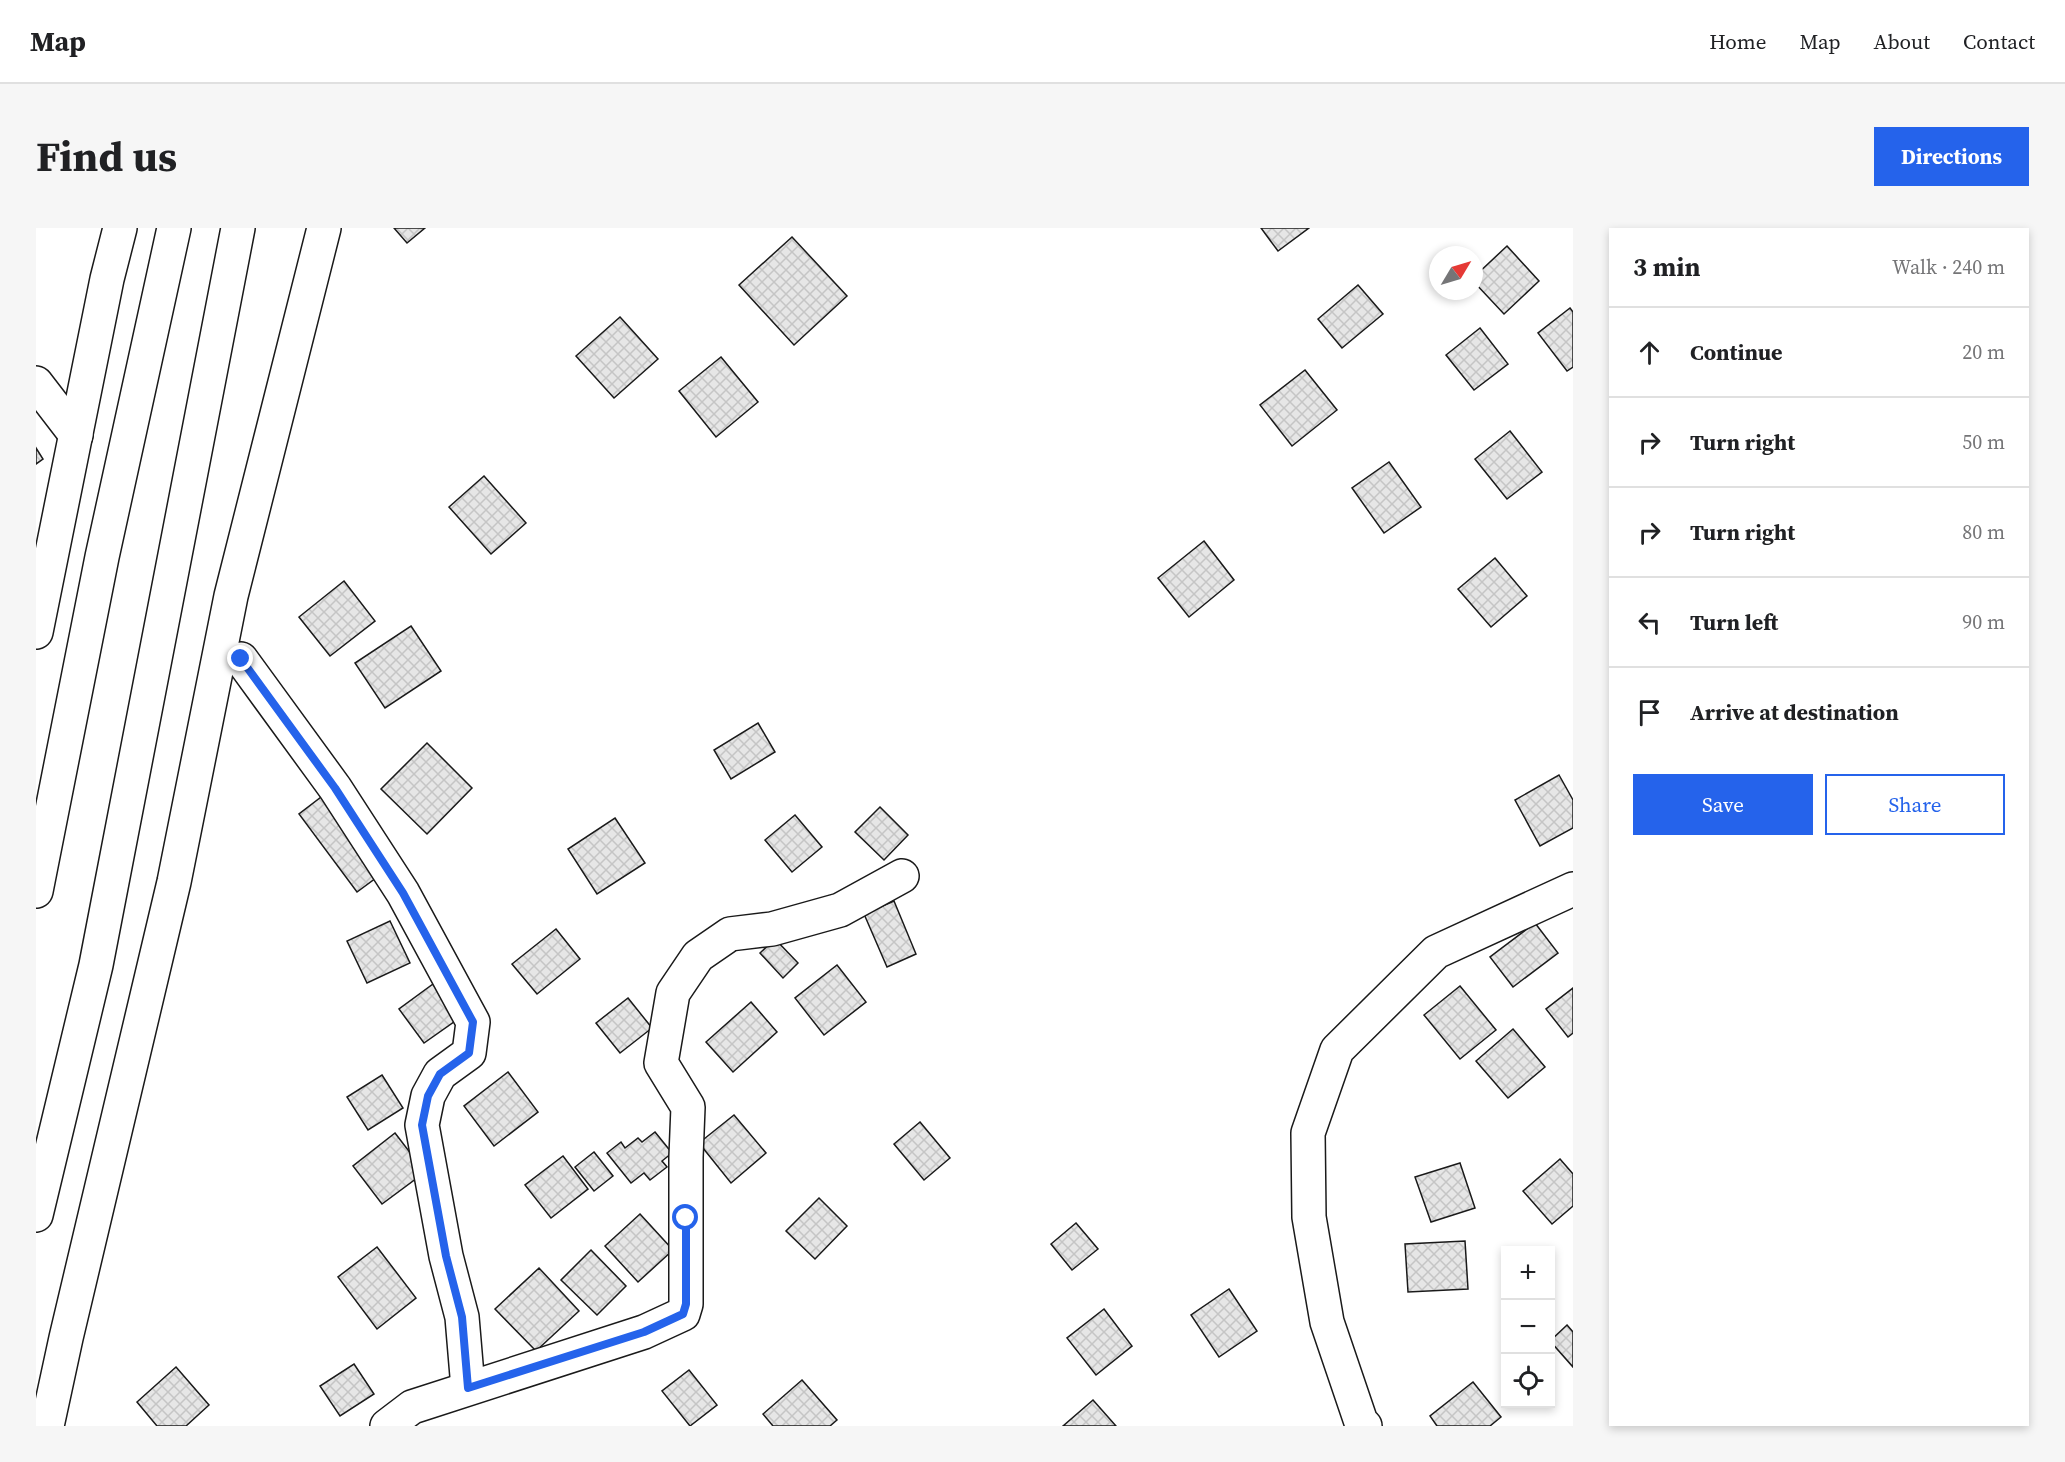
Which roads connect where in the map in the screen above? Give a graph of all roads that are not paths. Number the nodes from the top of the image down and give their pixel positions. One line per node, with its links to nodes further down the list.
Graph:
1 (120, 228): 6 (main road)
2 (174, 228): 11 (main road)
3 (238, 228): 12 (main road)
4 (324, 228): 14 (main road)
5 (36, 383): 6 (main road)
6 (76, 435): 7 (main road)
7 (36, 632)
8 (241, 659): 13 (main road)
9 (902, 876): 13 (main road)
10 (1573, 889): 16 (main road)
11 (36, 891)
12 (36, 1215)
13 (468, 1388): 15 (main road)
14 (47, 1426)
15 (387, 1426)
16 (1365, 1426)

